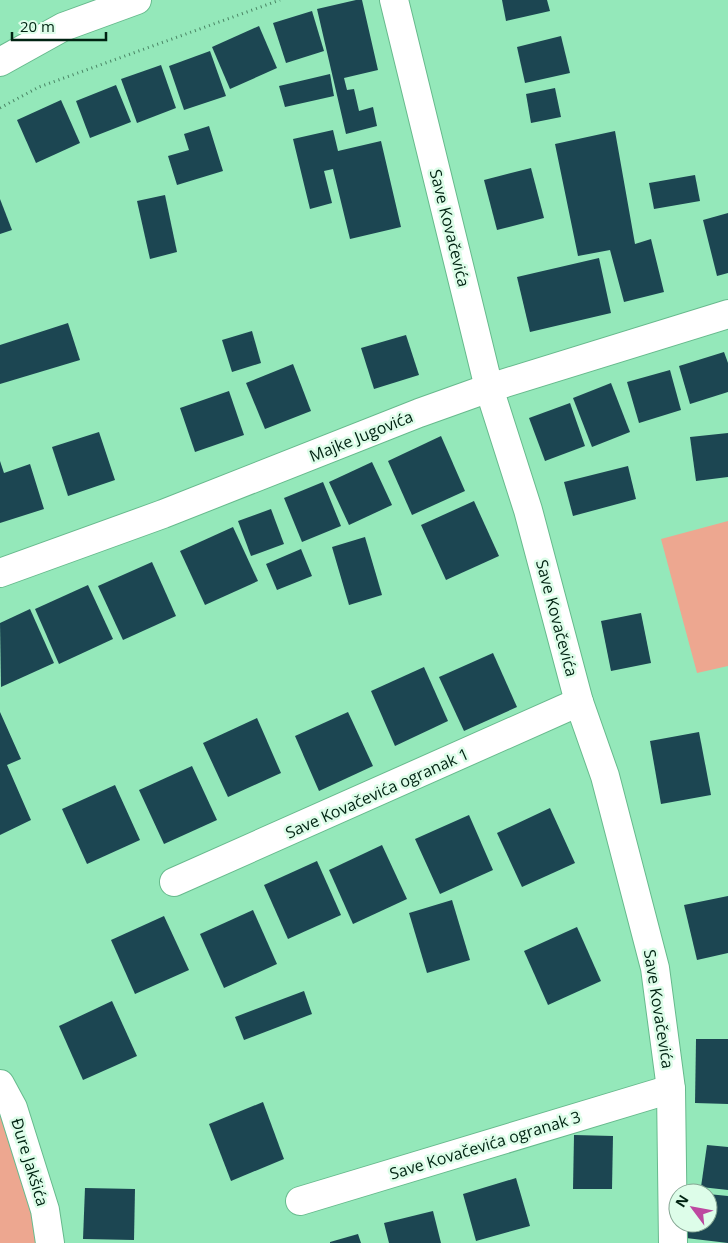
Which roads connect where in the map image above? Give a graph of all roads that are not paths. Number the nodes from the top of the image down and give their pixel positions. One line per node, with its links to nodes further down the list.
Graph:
1 (137, 0): 3 (street)
2 (394, 0): 5 (street, Save Kovačevića)
3 (0, 62)
4 (728, 314): 5 (street, Majke Jugovića)
5 (488, 388): 6 (street, Majke Jugovića); 7 (street, Save Kovačevića)
6 (0, 573)
7 (579, 702): 8 (street, Save Kovačevića ogranak 1); 10 (street, Save Kovačevića)
8 (174, 882)
9 (0, 1084): 12 (street, Đure Jakšića)
10 (671, 1089): 11 (street, Save Kovačevića ogranak 3); 13 (street, Save Kovačevića)
11 (300, 1201)
12 (50, 1243)
13 (673, 1243)

